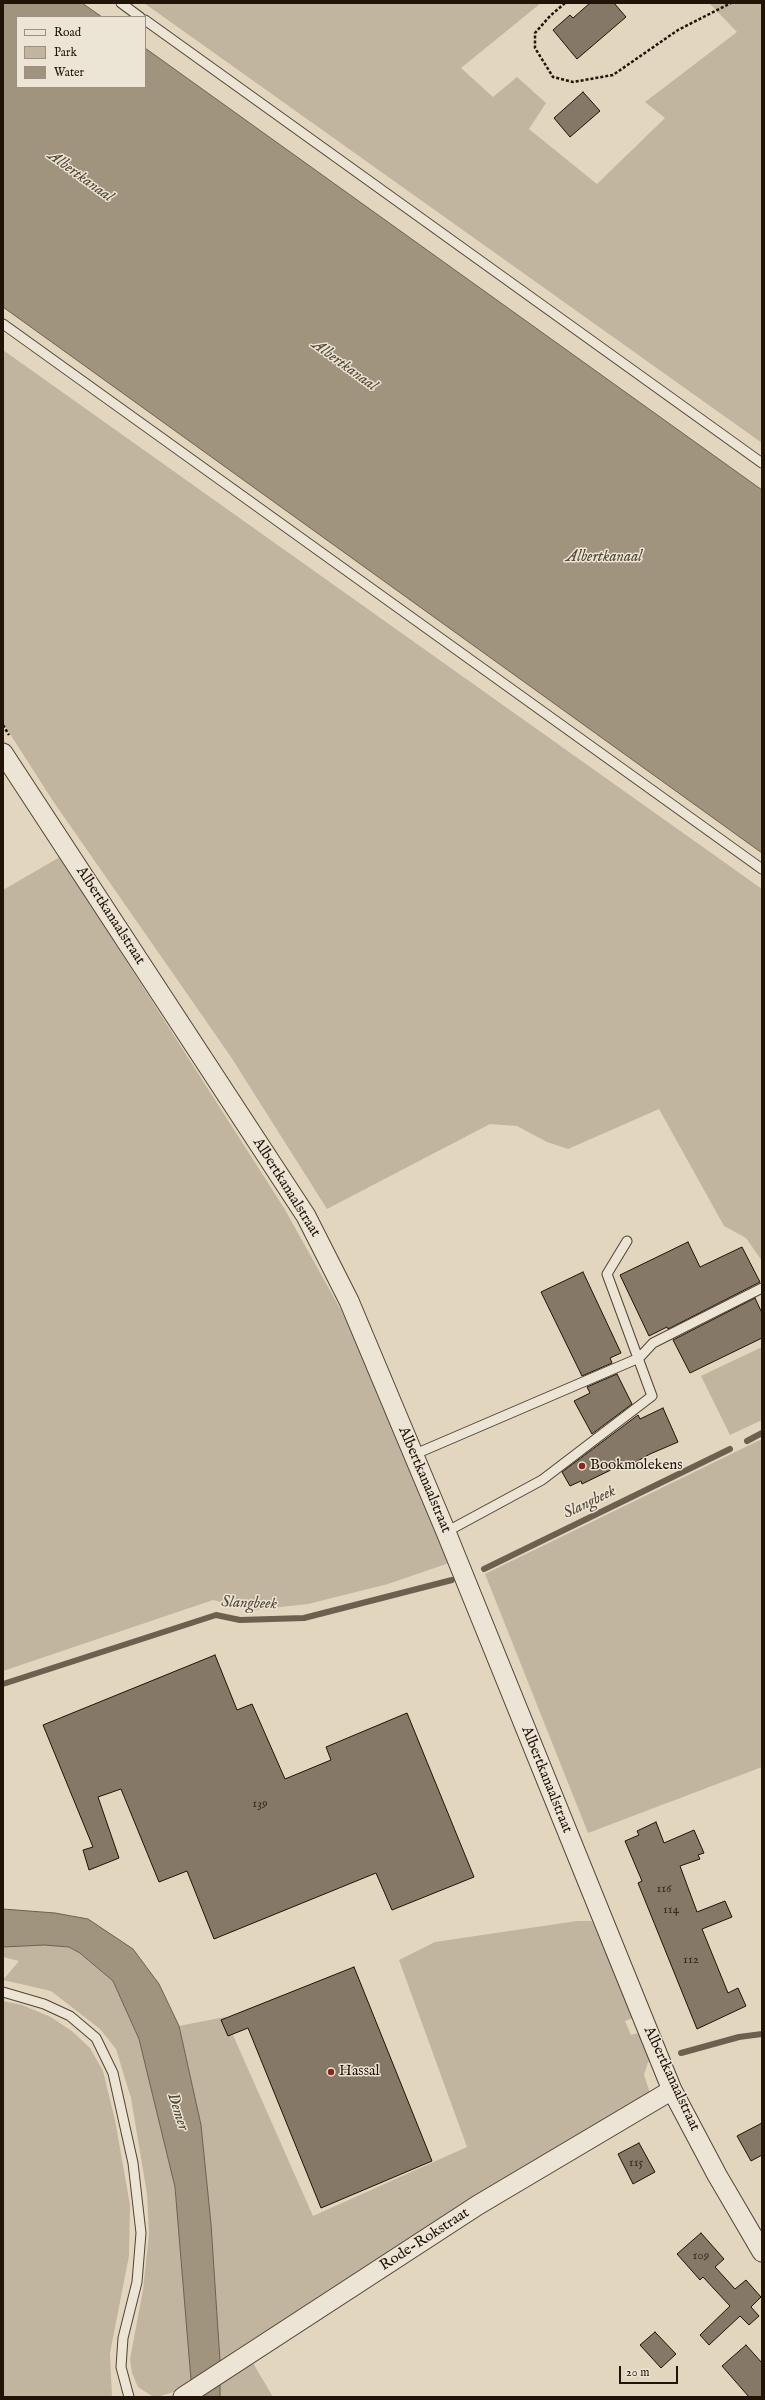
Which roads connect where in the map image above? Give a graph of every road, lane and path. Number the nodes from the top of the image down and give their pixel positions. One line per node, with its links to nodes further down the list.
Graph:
1 (121, 3): 4 (lane)
2 (565, 3): 3 (path)
3 (731, 3)
4 (139, 16)
5 (146, 21): 7 (lane)
6 (3, 324): 9 (lane)
7 (762, 463)
8 (3, 753): 13 (street, Albertkanaalstraat)
9 (762, 869)
10 (627, 1241): 12 (lane)
11 (762, 1288): 12 (lane)
12 (639, 1358): 13 (lane); 14 (lane)
13 (413, 1455): 14 (street, Albertkanaalstraat)
14 (446, 1532): 16 (street, Albertkanaalstraat)
15 (3, 1992): 18 (lane)
16 (672, 2090): 17 (street, Albertkanaalstraat); 19 (street, Rode-Rokstraat)
17 (762, 2252)
18 (129, 2397)
19 (183, 2397)

